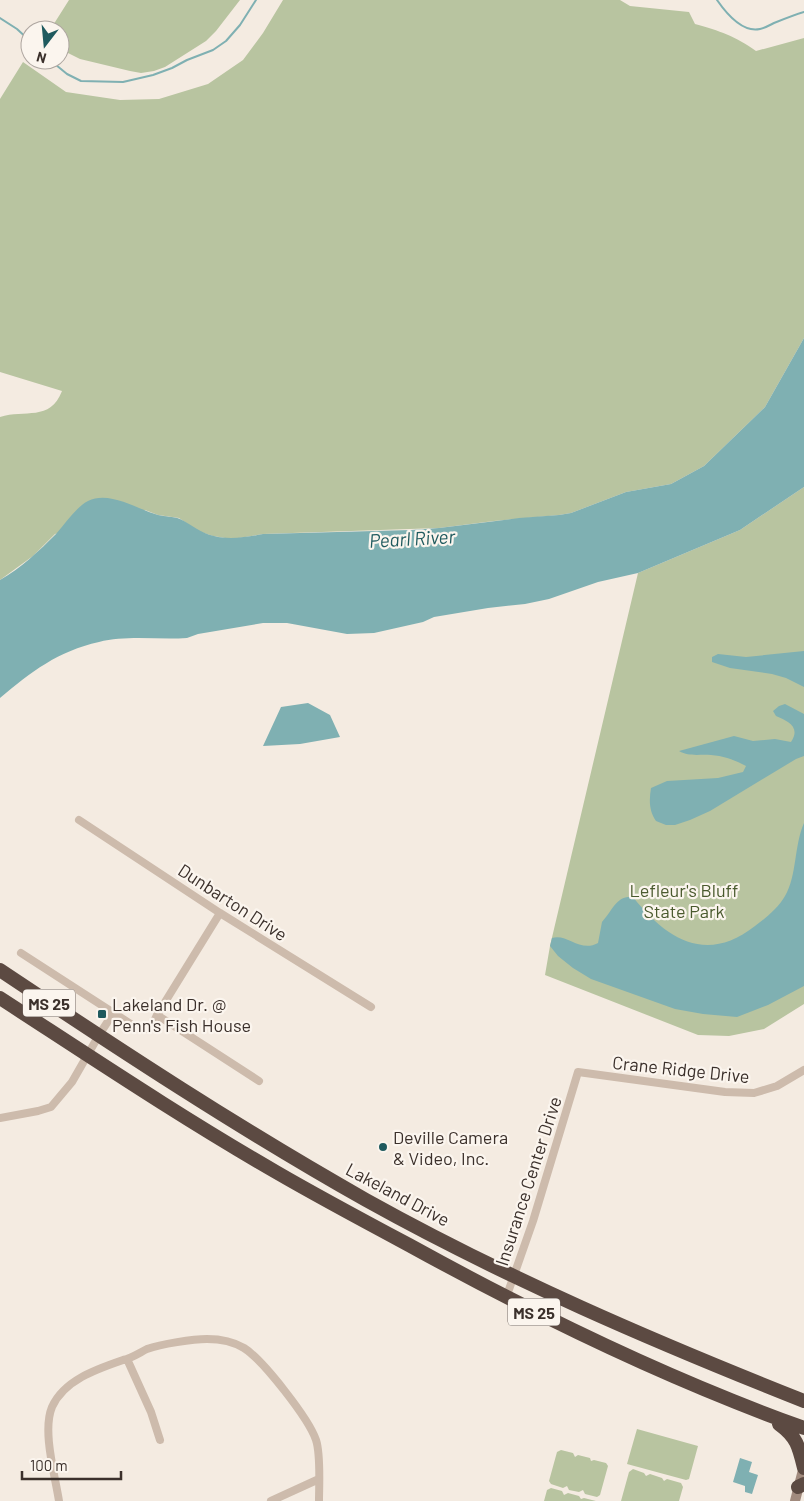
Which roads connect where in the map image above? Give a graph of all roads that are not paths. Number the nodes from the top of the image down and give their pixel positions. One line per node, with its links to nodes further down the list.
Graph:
1 (79, 820): 2 (street, Dunbarton Drive)
2 (220, 913): 6 (street, Dunbarton Drive); 8 (street)
3 (21, 953): 7 (street)
4 (0, 970): 9 (highway, Lakeland Drive / MS 25)
5 (0, 998): 10 (highway, MS 25)
6 (371, 1008)
7 (114, 1012): 8 (street); 9 (street)
8 (157, 1016): 13 (street)
9 (99, 1035): 10 (street); 15 (highway, Lakeland Drive / MS 25)
10 (89, 1055): 14 (street); 16 (highway, MS 25)
11 (804, 1070): 12 (street, Crane Ridge Drive)
12 (578, 1072): 15 (street, Insurance Center Drive)
13 (259, 1081)
14 (0, 1118)
15 (513, 1275): 16 (street, Insurance Center Drive); 18 (highway, Lakeland Drive / MS 25)
16 (506, 1298): 19 (highway, MS 25)
17 (127, 1359): 21 (street); 23 (street); 25 (street)
18 (804, 1401)
19 (768, 1416): 20 (highway, MS 25); 22 (highway)
20 (804, 1428)
21 (160, 1440)
22 (804, 1467): 24 (street)
23 (320, 1479): 26 (street); 27 (street)
24 (799, 1491)
25 (59, 1501)
26 (270, 1501)
27 (320, 1501)

